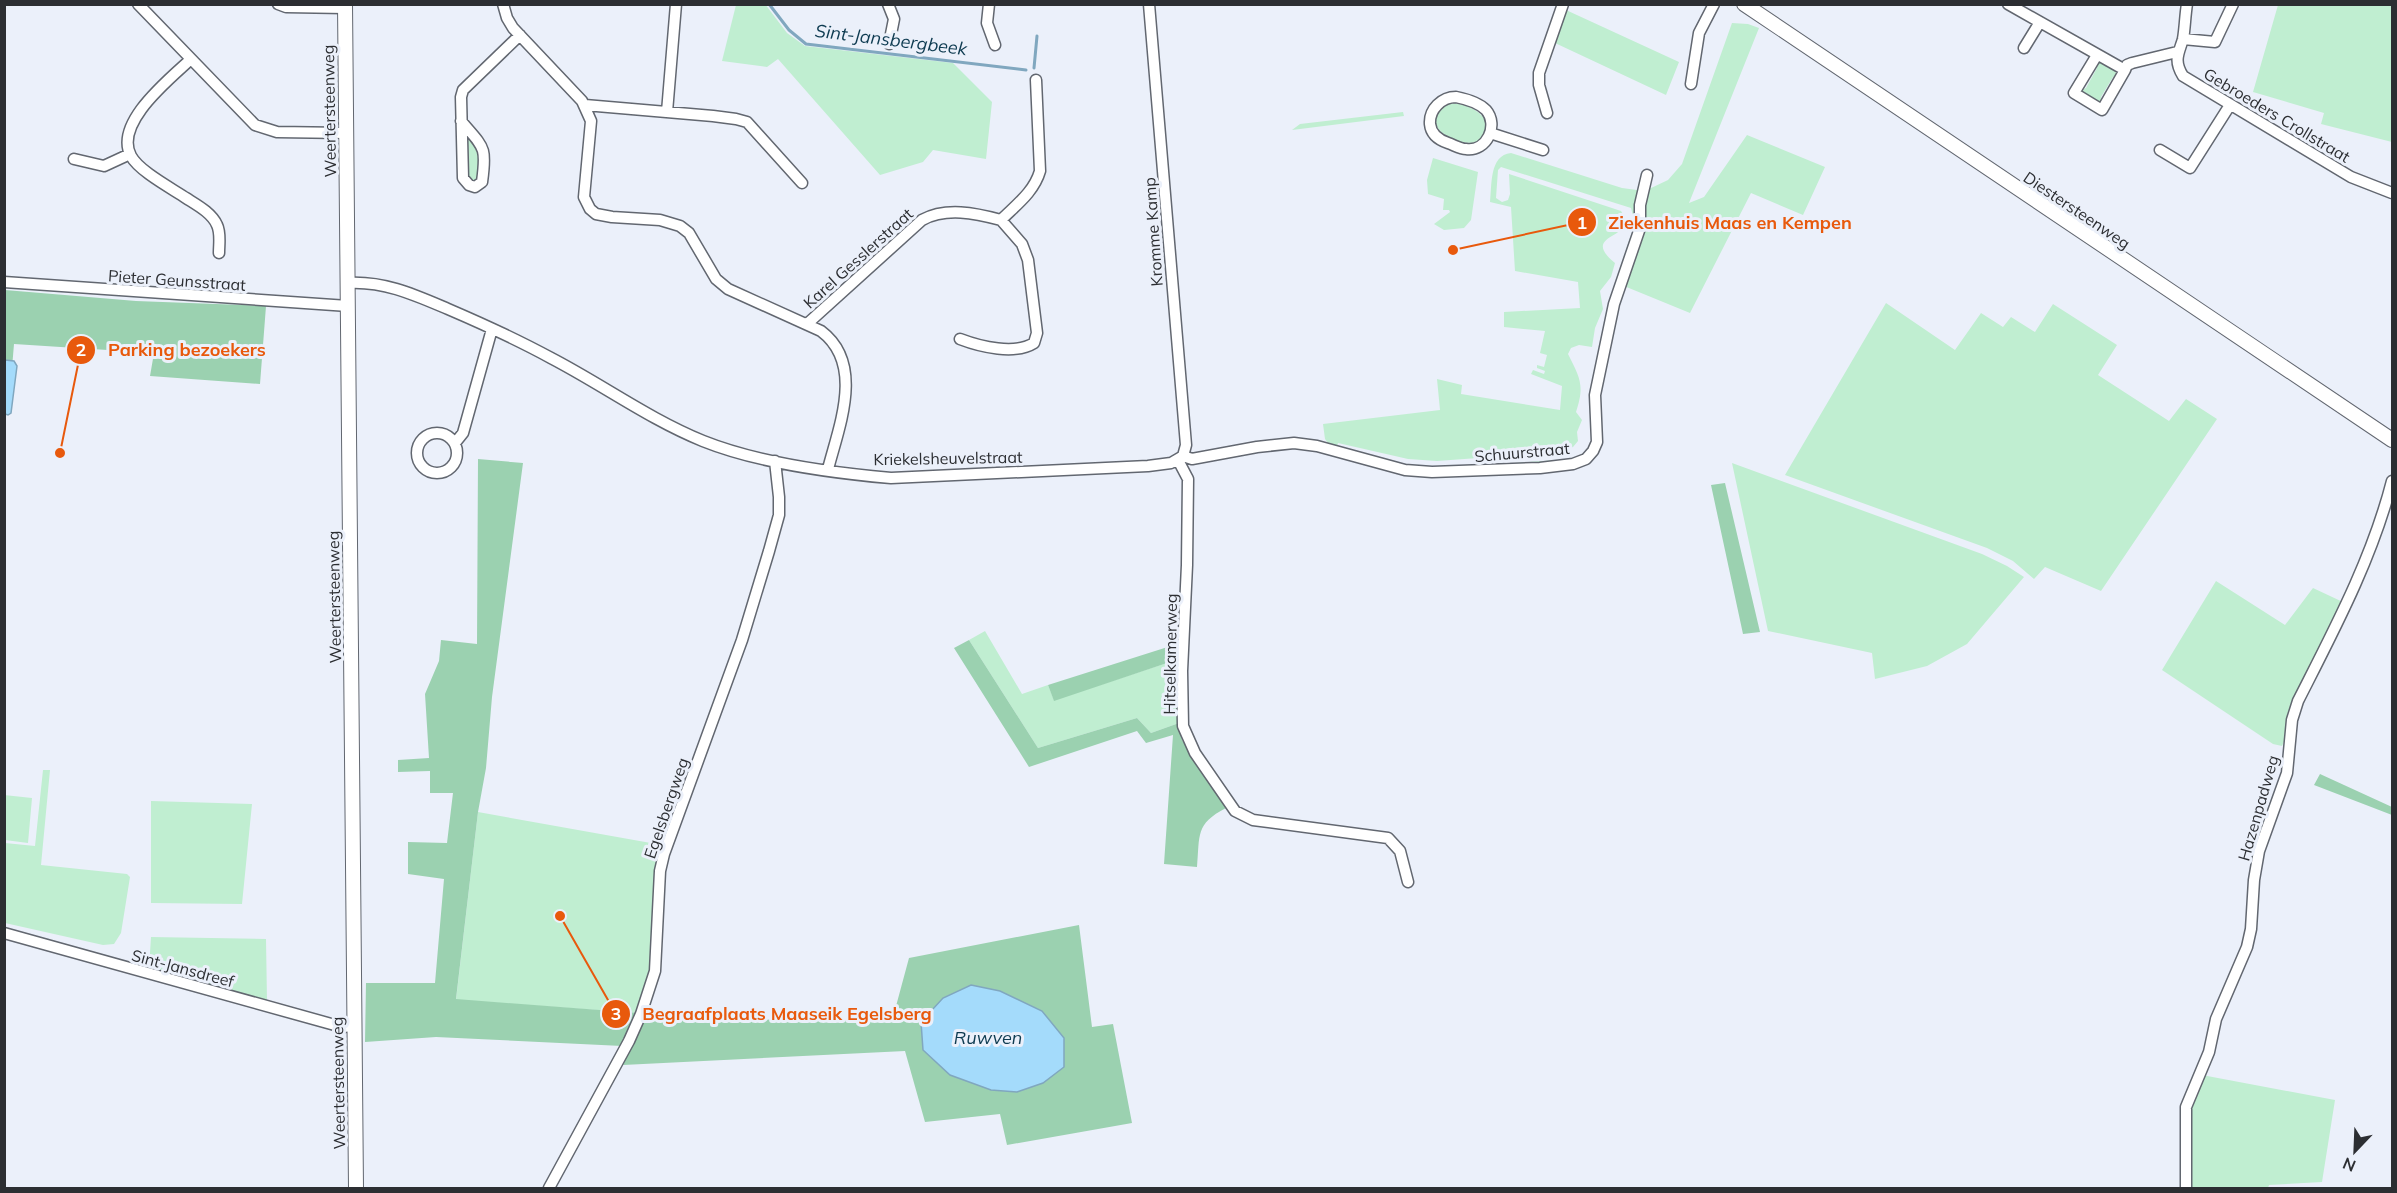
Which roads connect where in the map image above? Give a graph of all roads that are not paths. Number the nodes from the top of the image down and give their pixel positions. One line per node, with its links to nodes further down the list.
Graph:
1 (138, 4): 23 (street)
2 (278, 4): 14 (street)
3 (503, 4): 16 (street)
4 (676, 4): 29 (street)
5 (888, 4): 18 (street)
6 (989, 4): 19 (street)
7 (1149, 4): 51 (street, Kromme Kamp)
8 (1563, 4): 30 (street)
9 (1714, 4): 26 (street)
10 (1744, 4): 49 (main road, Diestersteenweg)
11 (2008, 4): 15 (street)
12 (2187, 4): 17 (street)
13 (2233, 4): 17 (street, Gebroeders Crollstraat)
14 (345, 6): 32 (main road, Weertersteenweg)
15 (2040, 22): 20 (street); 22 (street)
16 (520, 35): 27 (street); 31 (street)
17 (2182, 39): 21 (street)
18 (889, 44)
19 (994, 45)
20 (2025, 48)
21 (2177, 52): 24 (street); 28 (street, Gebroeders Crollstraat)
22 (2097, 55): 24 (street); 24 (street)
23 (191, 59): 32 (street); 36 (street)
24 (2124, 70)
25 (1036, 80): 41 (street)
26 (1691, 84)
27 (585, 105): 29 (street); 46 (street)
28 (2230, 105): 35 (street); 40 (street, Gebroeders Crollstraat)
29 (667, 112): 39 (street)
30 (1547, 113)
31 (461, 121): 31 (street)
32 (346, 133): 44 (main road, Weertersteenweg)
33 (1490, 133): 33 (street); 34 (street)
34 (1543, 150)
35 (2160, 150)
36 (130, 154): 37 (street); 42 (street)
37 (74, 159)
38 (1647, 175): 51 (street, Schuurstraat)
39 (802, 183)
40 (2392, 193)
41 (1001, 219): 46 (street, Karel Gesslerstraat); 48 (street)
42 (219, 252)
43 (4, 282): 45 (street, Pieter Geunsstraat)
44 (348, 283): 45 (main road, Weertersteenweg); 47 (street, Kriekelsheuvelstraat)
45 (348, 306): 57 (main road, Weertersteenweg)
46 (807, 324): 53 (street)
47 (492, 329): 50 (street); 52 (street, Kriekelsheuvelstraat)
48 (960, 339)
49 (2392, 440)
50 (455, 443)
51 (1181, 458): 53 (street, Kriekelsheuvelstraat); 55 (street, Hitselkamerweg)
52 (775, 461): 53 (street, Kriekelsheuvelstraat); 59 (street, Egelsbergweg)
53 (828, 470)
54 (2392, 481): 60 (street, Hazenpadweg)
55 (1408, 882)
56 (4, 933): 57 (street, Sint-Jansdreef)
57 (354, 1026): 58 (main road, Weertersteenweg)
58 (356, 1188)
59 (549, 1188)
60 (2186, 1188)

